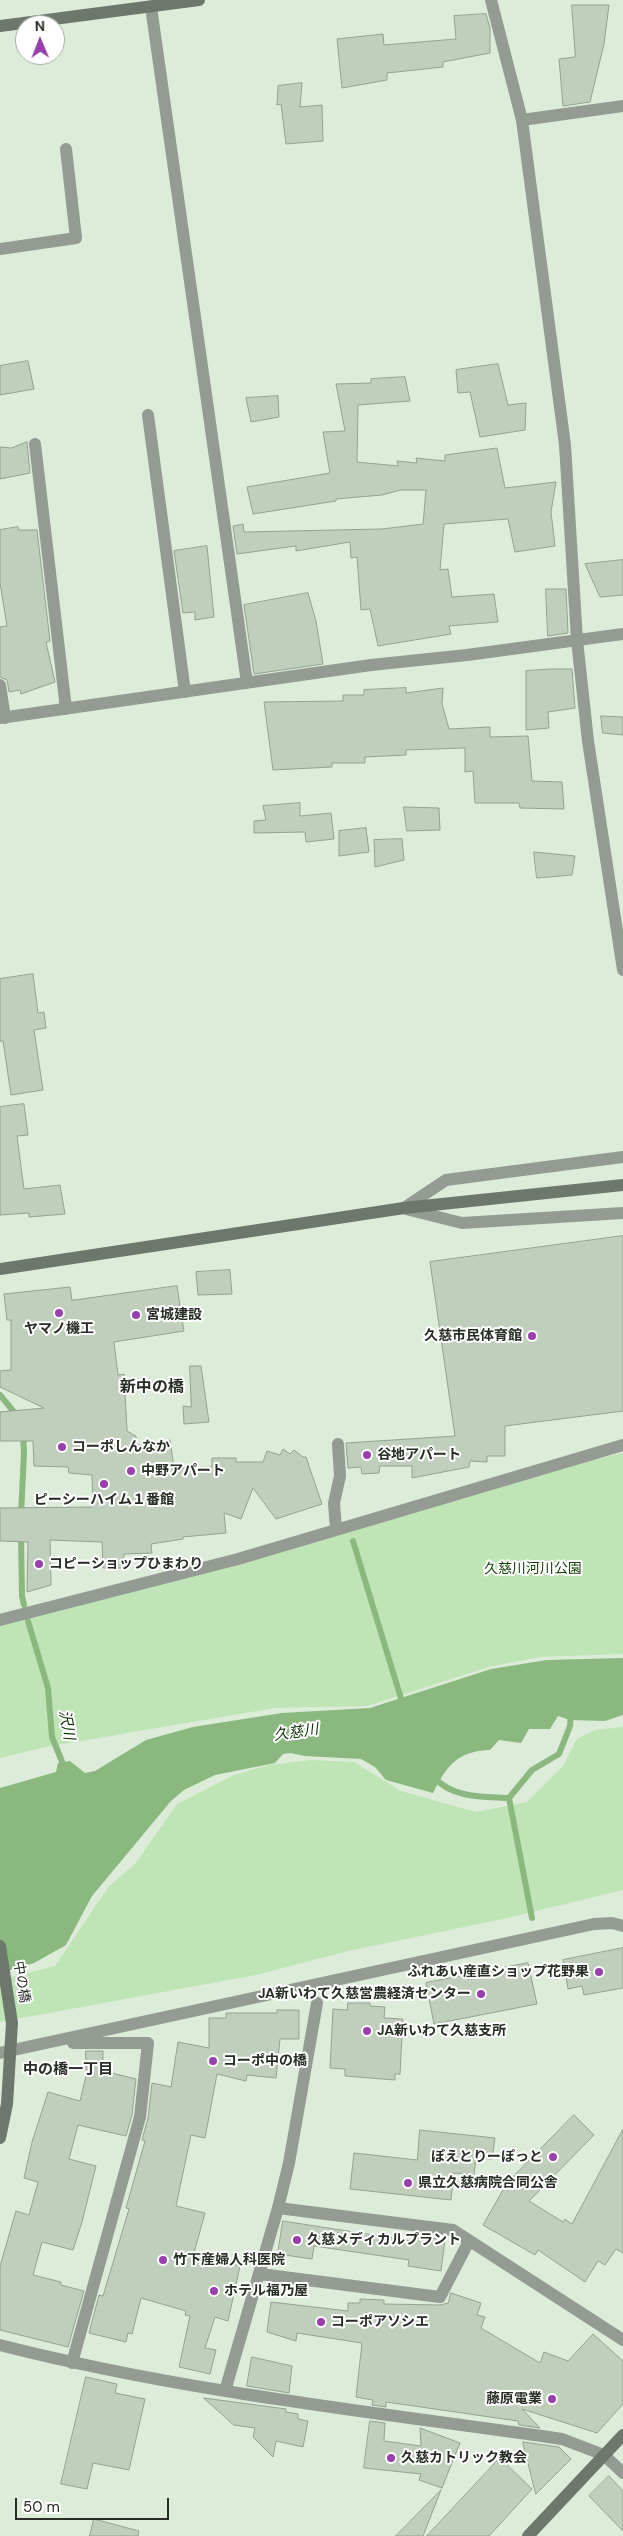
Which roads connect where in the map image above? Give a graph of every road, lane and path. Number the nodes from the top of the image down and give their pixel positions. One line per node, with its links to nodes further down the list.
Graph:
1 (199, 0): 3 (street)
2 (491, 0): 6 (street)
3 (146, 5): 4 (street); 13 (street)
4 (0, 26)
5 (623, 106): 6 (street)
6 (522, 120): 12 (street)
7 (66, 149): 8 (street)
8 (0, 249)
9 (148, 415): 15 (street)
10 (35, 444): 16 (street)
11 (623, 634): 12 (street)
12 (577, 640): 13 (street); 18 (street)
13 (247, 683): 15 (street)
14 (0, 685): 17 (street)
15 (185, 692): 16 (street)
16 (66, 709): 17 (street)
17 (2, 718)
18 (623, 970)
19 (623, 1157): 21 (street)
20 (623, 1186): 21 (street)
21 (404, 1208): 22 (street); 23 (street)
22 (623, 1214)
23 (0, 1269)
24 (338, 1444): 26 (street)
25 (623, 1445): 26 (street)
26 (336, 1530): 27 (street)
27 (0, 1620)
28 (623, 1926): 31 (street)
29 (0, 1946): 32 (street, 中の橋)
30 (317, 2003): 34 (street)
31 (44, 2044): 32 (street); 39 (street)
32 (6, 2052): 33 (street, 中の橋)
33 (0, 2138)
34 (278, 2208): 35 (street); 36 (street)
35 (469, 2241): 36 (street); 37 (street)
36 (260, 2274): 40 (street)
37 (623, 2340)
38 (0, 2345): 39 (street)
39 (72, 2363): 40 (street)
40 (225, 2391): 42 (street)
41 (623, 2435): 42 (street)
42 (604, 2455): 43 (street); 44 (street)
43 (623, 2473)
44 (528, 2536)

